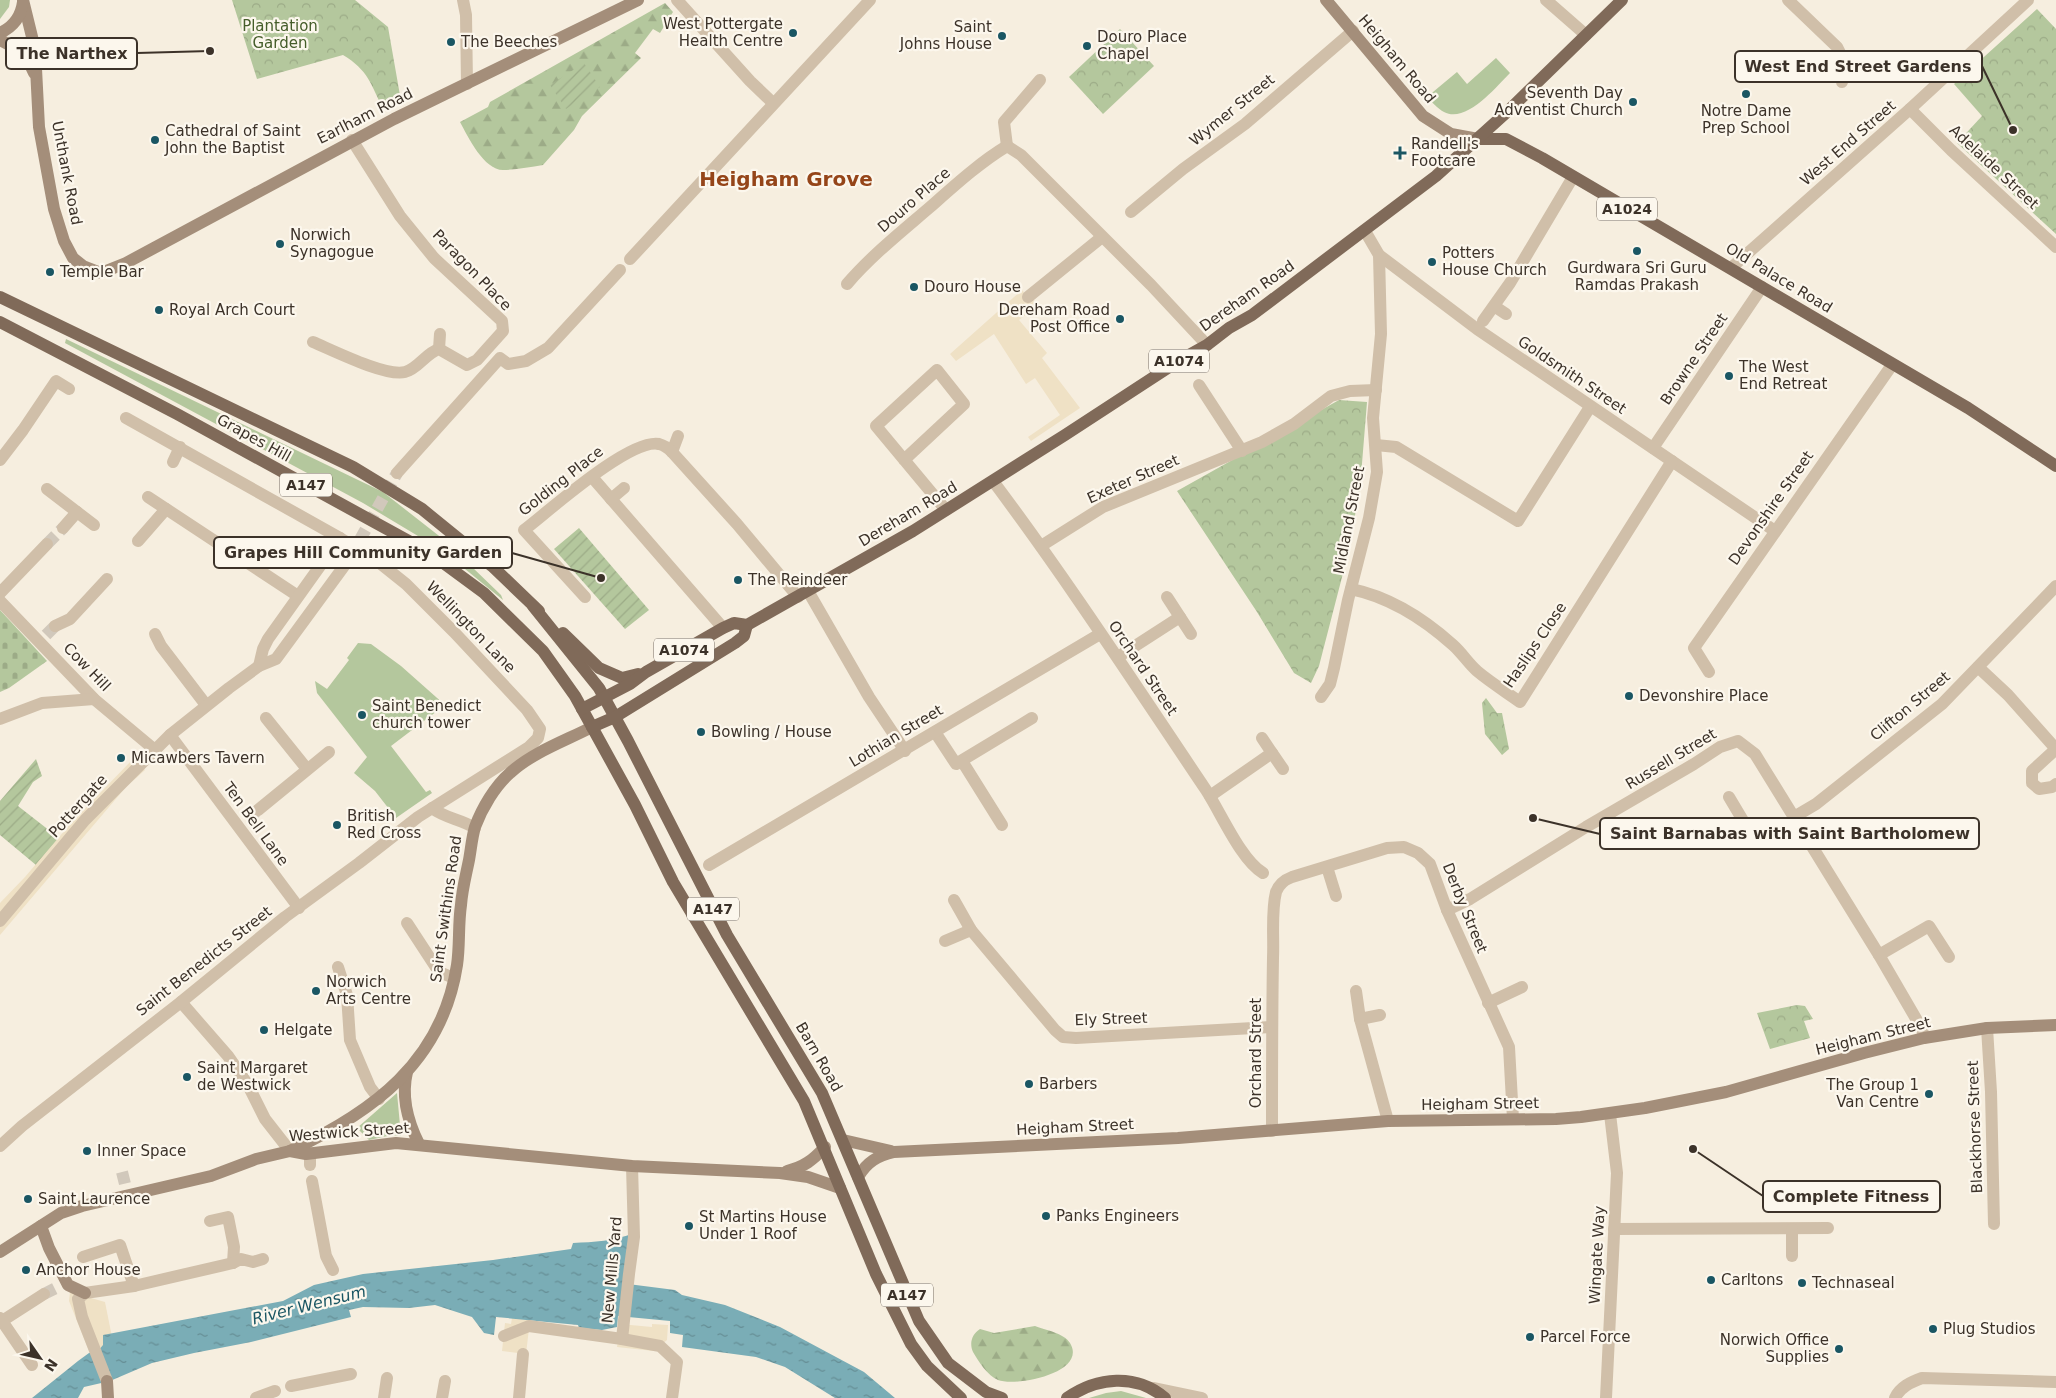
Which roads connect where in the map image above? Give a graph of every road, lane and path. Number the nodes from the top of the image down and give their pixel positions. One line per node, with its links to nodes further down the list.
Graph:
1 (24, 0): 12 (street); 15 (street, Unthank Road)
2 (463, 0): 18 (street)
3 (638, 0): 18 (street, Earlham Road)
4 (677, 0): 19 (street)
5 (870, 0): 19 (street)
6 (1326, 0): 11 (street, Heigham Road)
7 (1546, 0): 13 (street)
8 (1622, 0): 13 (main road, Dereham Road / A1074)
9 (1788, 0): 17 (street)
10 (2028, 0): 20 (street, West End Street)
11 (1353, 31): 21 (street, Heigham Road); 25 (street, Wymer Street)
12 (0, 34)
13 (1586, 36): 21 (main road, Dereham Road / A1074)
14 (0, 40): 15 (street, Unthank Road)
15 (37, 80): 31 (street, Unthank Road)
16 (1040, 80): 23 (street)
17 (1842, 82)
18 (467, 84): 22 (street, Earlham Road)
19 (773, 103): 30 (street)
20 (1910, 109): 28 (street, Adelaide Street); 32 (street, West End Street)
21 (1478, 139): 24 (main road, Old Palace Road / A1024); 26 (main road, Dereham Road / A1074)
22 (352, 140): 31 (street, Earlham Road); 45 (street, Paragon Place)
23 (1008, 146): 27 (street); 34 (street, Douro Place)
24 (1573, 177): 32 (main road, Old Palace Road / A1024); 38 (street)
25 (1131, 212)
26 (1365, 231): 29 (street, Goldsmith Street); 44 (main road, Dereham Road / A1074)
27 (1102, 237): 37 (street); 44 (street)
28 (2056, 247)
29 (1379, 255): 49 (street, Midland Street); 50 (street, Goldsmith Street)
30 (630, 259)
31 (83, 266)
32 (1731, 268): 35 (main road, Old Palace Road / A1024)
33 (620, 270): 63 (street)
34 (847, 284)
35 (1762, 287): 46 (main road, Old Palace Road / A1024); 55 (street, Browne Street)
36 (0, 297): 90 (main road, Grapes Hill / A147)
37 (1028, 297)
38 (1494, 306): 39 (street); 40 (street)
39 (1506, 314)
40 (1483, 321)
41 (0, 322): 107 (main road, Grapes Hill / A147)
42 (440, 334): 45 (street)
43 (313, 342): 45 (street)
44 (1207, 345): 65 (main road, Dereham Road / A1074)
45 (439, 349)
46 (1892, 365): 62 (main road, Old Palace Road / A1024); 75 (street, Devonshire Street)
47 (1198, 386): 56 (street)
48 (69, 389): 58 (street)
49 (1376, 390): 53 (street, Midland Street); 56 (street, Exeter Street)
50 (1590, 407): 53 (street); 55 (street, Goldsmith Street)
51 (126, 418): 54 (street, Wellington Lane)
52 (678, 436): 57 (street)
53 (1376, 445): 83 (street, Midland Street)
54 (180, 448): 61 (street); 76 (street, Wellington Lane)
55 (1652, 448): 60 (street, Goldsmith Street)
56 (1242, 451): 79 (street, Exeter Street)
57 (672, 452): 64 (street, Golding Place); 85 (street)
58 (0, 460)
59 (904, 460): 59 (street); 71 (street)
60 (1672, 461): 75 (street, Goldsmith Street); 83 (street, Haslips Close)
61 (173, 462)
62 (2056, 466)
63 (397, 473)
64 (592, 477): 69 (street); 88 (street, Golding Place)
65 (993, 481): 71 (main road, Dereham Road / A1074); 79 (street, Orchard Street)
66 (624, 488): 69 (street)
67 (47, 489): 72 (street)
68 (148, 497): 70 (street)
69 (611, 499): 93 (street)
70 (166, 509): 77 (street); 86 (street)
71 (946, 510): 85 (main road, Dereham Road / A1074)
72 (77, 512): 73 (street); 74 (street)
73 (94, 525)
74 (63, 528)
75 (1775, 531): 102 (street, Devonshire Street)
76 (340, 538): 86 (street); 115 (street, Wellington Lane)
77 (138, 541)
78 (47, 544): 84 (street)
79 (1042, 546): 95 (street, Orchard Street)
80 (350, 558): 99 (street, Pottergate)
81 (107, 580): 97 (street)
82 (2056, 586): 100 (street, Clifton Street)
83 (1351, 589): 103 (street, Midland Street)
84 (0, 593)
85 (803, 594): 92 (main road, Dereham Road / A1074); 119 (street)
86 (298, 596): 99 (street)
87 (1167, 596): 91 (street)
88 (585, 597)
89 (0, 601): 97 (street, Cow Hill)
90 (533, 606): 101 (main road, Grapes Hill / A147); 104 (main road, Grapes Hill / A147)
91 (1180, 617): 96 (street); 98 (street)
92 (747, 625): 93 (main road, Dereham Road / A1074); 108 (main road, Dereham Road / A1074)
93 (723, 628): 101 (main road, Dereham Road / A1074)
94 (155, 634): 106 (street)
95 (1100, 634): 98 (street, Orchard Street); 113 (street, Lothian Street)
96 (1190, 634)
97 (32, 636): 105 (street, Cow Hill)
98 (1118, 657): 126 (street, Orchard Street)
99 (259, 666): 106 (street, Pottergate)
100 (1978, 667): 117 (street); 130 (street, Clifton Street)
101 (646, 672): 104 (main road, Dereham Road / A1074)
102 (1709, 672)
103 (1321, 697)
104 (604, 698): 107 (main road, Dereham Road / A1074); 108 (main road, Grapes Hill / A147)
105 (94, 699): 111 (street); 118 (street, Cow Hill)
106 (206, 705): 114 (street, Pottergate)
107 (582, 709): 112 (main road, A147)
108 (615, 717): 112 (main road, Dereham Road / A1074); 165 (main road, Barn Road / A147)
109 (266, 718): 123 (street)
110 (1032, 718): 122 (street)
111 (0, 719)
112 (592, 727): 132 (street); 168 (main road, A147)
113 (935, 732): 119 (street, Lothian Street); 122 (street)
114 (170, 735): 118 (street, Pottergate); 139 (street, Ten Bell Lane)
115 (538, 738): 128 (street, Saint Benedicts Street)
116 (1262, 738): 121 (street)
117 (2056, 749): 125 (street)
118 (155, 750): 141 (street, Pottergate)
119 (905, 750): 133 (street, Lothian Street)
120 (329, 752): 123 (street)
121 (1272, 753): 124 (street); 126 (street)
122 (962, 761): 131 (street)
123 (307, 769): 129 (street)
124 (1283, 769)
125 (2056, 784)
126 (1210, 796): 135 (street, Orchard Street)
127 (1729, 797): 130 (street, Clifton Street)
128 (432, 808): 132 (street); 139 (street, Saint Benedicts Street)
129 (258, 810)
130 (1795, 819): 140 (street, Russell Street); 145 (street, Russell Street)
131 (1002, 826)
132 (475, 828): 148 (street, Saint Swithins Road)
133 (709, 865)
134 (1327, 867): 136 (street, Derby Street); 137 (street); 140 (street, Derby Street)
135 (1263, 873)
136 (1279, 886): 156 (street, Orchard Street)
137 (1336, 896)
138 (954, 900): 143 (street, Ely Street)
139 (299, 908): 151 (street, Saint Benedicts Street)
140 (1447, 910): 152 (street, Derby Street)
141 (0, 921)
142 (407, 923): 148 (street)
143 (971, 930): 144 (street); 156 (street, Ely Street)
144 (945, 941)
145 (1879, 955): 146 (street); 158 (street, Russell Street)
146 (1949, 957)
147 (338, 967): 160 (street)
148 (454, 978): 159 (street, Saint Swithins Road)
149 (1522, 987): 152 (street)
150 (1356, 992): 154 (street)
151 (181, 1002): 167 (street, Saint Benedicts Street); 169 (street)
152 (1488, 1003): 162 (street, Derby Street)
153 (1380, 1015): 154 (street)
154 (1360, 1019): 163 (street)
155 (2056, 1025): 157 (street, Heigham Street)
156 (1272, 1027): 164 (street, Orchard Street)
157 (1987, 1028): 158 (street, Heigham Street); 177 (street, Blackhorse Street)
158 (1924, 1038): 161 (street, Heigham Street)
159 (407, 1072): 160 (street, Saint Swithins Road); 166 (street)
160 (379, 1099): 169 (street, Saint Swithins Road)
161 (1610, 1114): 162 (street, Heigham Street); 180 (street, Wingate Way)
162 (1513, 1119): 163 (street, Heigham Street)
163 (1388, 1121): 164 (street, Heigham Street)
164 (1272, 1131): 170 (street, Heigham Street)
165 (843, 1140): 170 (street, Heigham Street); 173 (main road, Barn Road / A147)
166 (419, 1144): 169 (street, Westwick Street); 171 (street, Westwick Street)
167 (0, 1146)
168 (825, 1147): 172 (street, Westwick Street); 175 (main road, A147)
169 (290, 1151): 178 (street, Westwick Street)
170 (894, 1152): 173 (street, Heigham Street)
171 (632, 1166): 172 (street, Westwick Street); 193 (street, New Mills Yard)
172 (780, 1173): 175 (street, Westwick Street)
173 (858, 1177): 210 (main road, Barn Road / A147)
174 (312, 1181): 187 (street)
175 (840, 1188): 209 (main road, A147)
176 (210, 1221): 186 (street)
177 (1994, 1224)
178 (41, 1226): 182 (street, Westwick Street); 190 (street)
179 (1828, 1228): 181 (street)
180 (1614, 1229): 181 (street); 214 (street, Wingate Way)
181 (1792, 1229): 183 (street)
182 (0, 1252)
183 (1792, 1256)
184 (83, 1257): 188 (street)
185 (263, 1259): 186 (street)
186 (233, 1263): 188 (street)
187 (332, 1270)
188 (134, 1286): 190 (street)
189 (44, 1294): 191 (street)
190 (81, 1296): 203 (street)
191 (1, 1320): 195 (street)
192 (504, 1336): 193 (street)
193 (622, 1339): 208 (street, New Mills Yard)
194 (524, 1354): 207 (street)
195 (32, 1365)
196 (351, 1374): 200 (street)
197 (387, 1378): 205 (street)
198 (445, 1381): 206 (street)
199 (2056, 1382): 215 (street)
200 (290, 1386)
201 (1154, 1388): 211 (main road); 212 (main road); 213 (street)
202 (275, 1391): 204 (street)
203 (108, 1398)
204 (256, 1398)
205 (384, 1398)
206 (442, 1398)
207 (519, 1398)
208 (672, 1398)
209 (960, 1398)
210 (1002, 1398)
211 (1067, 1398)
212 (1165, 1398)
213 (1202, 1398)
214 (1606, 1398)
215 (1895, 1398)

